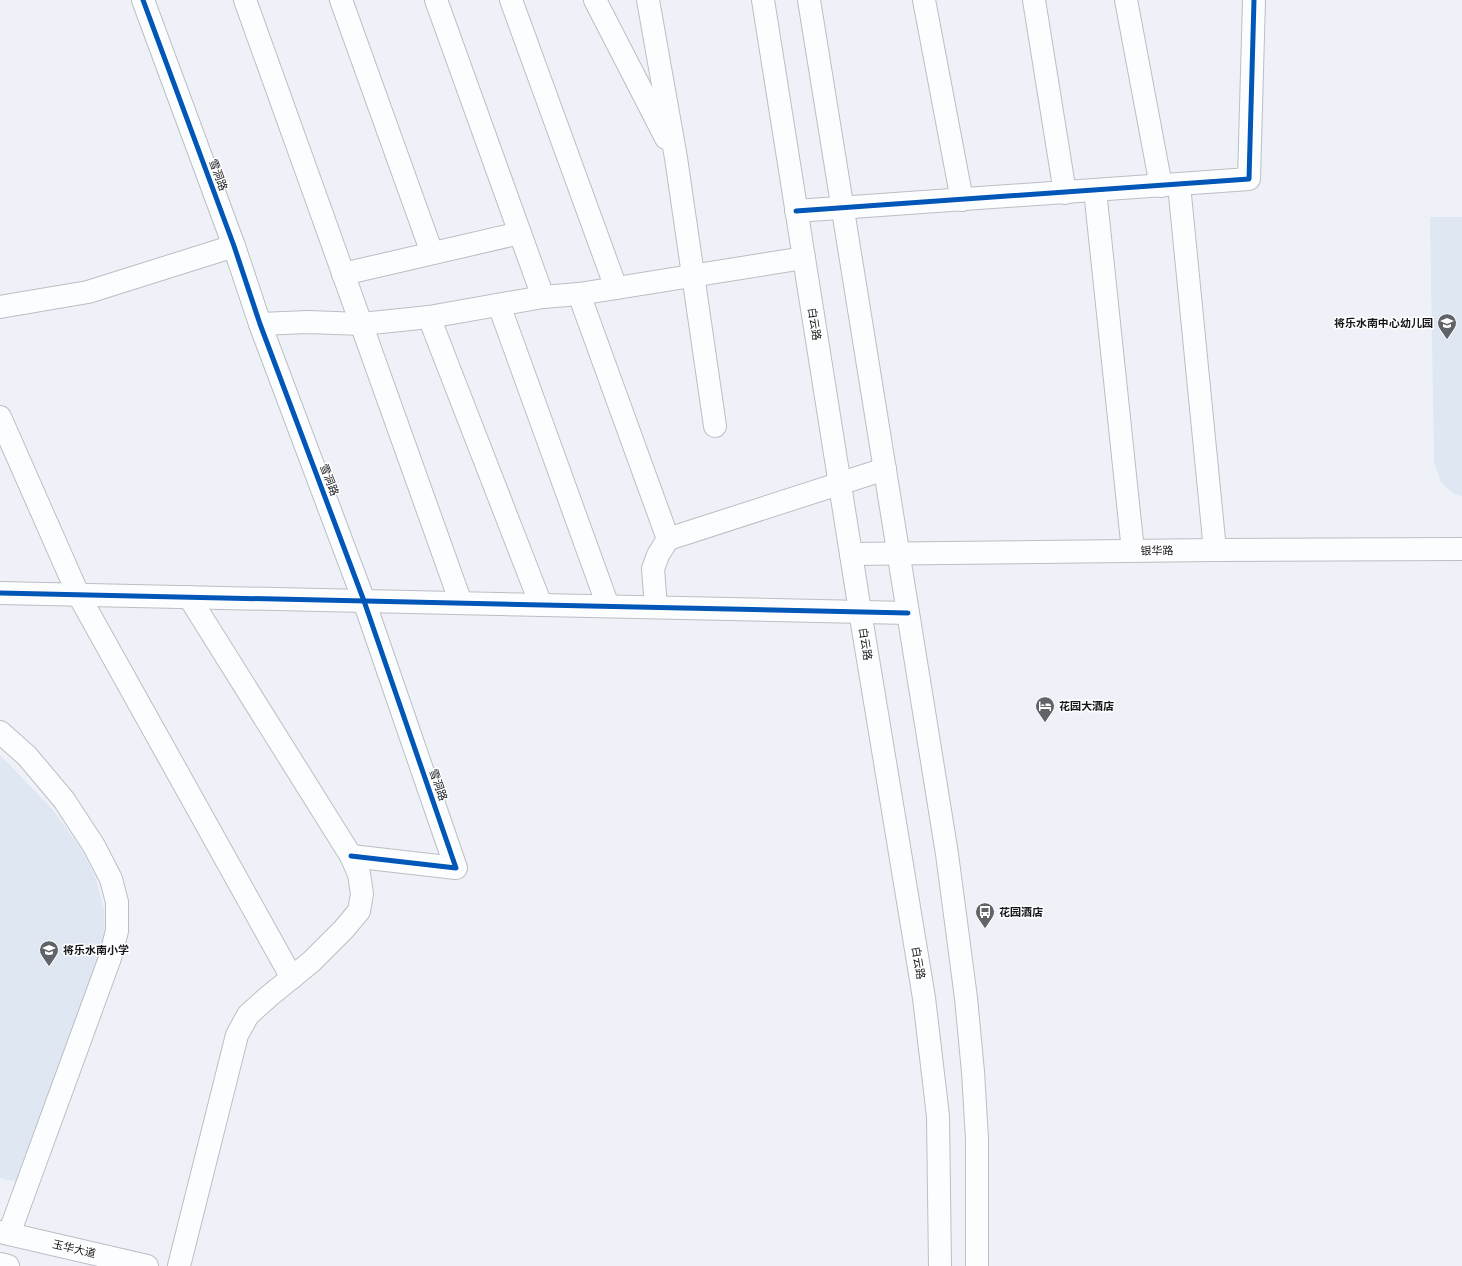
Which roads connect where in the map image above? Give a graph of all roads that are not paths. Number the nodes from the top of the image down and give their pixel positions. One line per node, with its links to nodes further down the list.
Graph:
1 (144, 0): 22 (street, 雪洞路)
2 (245, 0): 25 (street)
3 (341, 0): 23 (street)
4 (436, 0): 21 (street)
5 (511, 0): 27 (street)
6 (595, 0): 14 (street)
7 (648, 0): 14 (street)
8 (763, 0): 20 (street, 白云路)
9 (808, 0): 19 (street)
10 (924, 0): 18 (street)
11 (1034, 0): 17 (street)
12 (1126, 0): 15 (street)
13 (1254, 0): 15 (street)
14 (676, 158): 26 (street)
15 (1170, 185): 16 (street); 41 (street)
16 (1095, 190): 17 (street); 42 (street)
17 (1065, 193): 18 (street)
18 (962, 200): 19 (street)
19 (842, 208): 20 (street); 37 (street)
20 (796, 211): 24 (street, 白云路)
21 (520, 233): 23 (street); 29 (street)
22 (234, 246): 31 (street); 33 (street, 雪洞路)
23 (432, 253): 25 (street)
24 (804, 258): 26 (street); 38 (street, 白云路)
25 (343, 274): 34 (street)
26 (693, 275): 27 (street); 36 (street)
27 (616, 288): 28 (street)
28 (579, 294): 29 (street); 39 (street)
29 (543, 297): 30 (street)
30 (499, 305): 32 (street); 51 (street)
31 (0, 307)
32 (429, 317): 34 (street); 50 (street)
33 (260, 324): 34 (street); 48 (street, 雪洞路)
34 (362, 324): 49 (street)
35 (0, 417): 46 (street)
36 (715, 426)
37 (885, 469): 38 (street); 44 (street)
38 (840, 484): 39 (street); 43 (street, 白云路)
39 (668, 539): 52 (street)
40 (1462, 549): 41 (street, 银华路)
41 (1215, 550): 42 (street, 银华路)
42 (1133, 551): 44 (street, 银华路)
43 (851, 554): 44 (street, 银华路); 53 (street, 白云路)
44 (898, 554): 54 (street)
45 (0, 593): 46 (street)
46 (78, 594): 47 (street); 57 (street)
47 (190, 597): 48 (street); 56 (street)
48 (364, 601): 49 (street); 56 (street, 雪洞路)
49 (461, 603): 50 (street)
50 (541, 605): 51 (street)
51 (608, 606): 52 (street)
52 (656, 607): 53 (street)
53 (860, 611): 54 (street); 63 (street, 白云路)
54 (908, 613): 64 (street)
55 (0, 732): 58 (street)
56 (351, 856): 57 (street)
57 (292, 978): 62 (street)
58 (4, 1233): 61 (street, 玉华大道)
59 (0, 1264): 60 (street)
60 (8, 1266)
61 (147, 1266)
62 (179, 1266)
63 (940, 1266)
64 (977, 1266)

